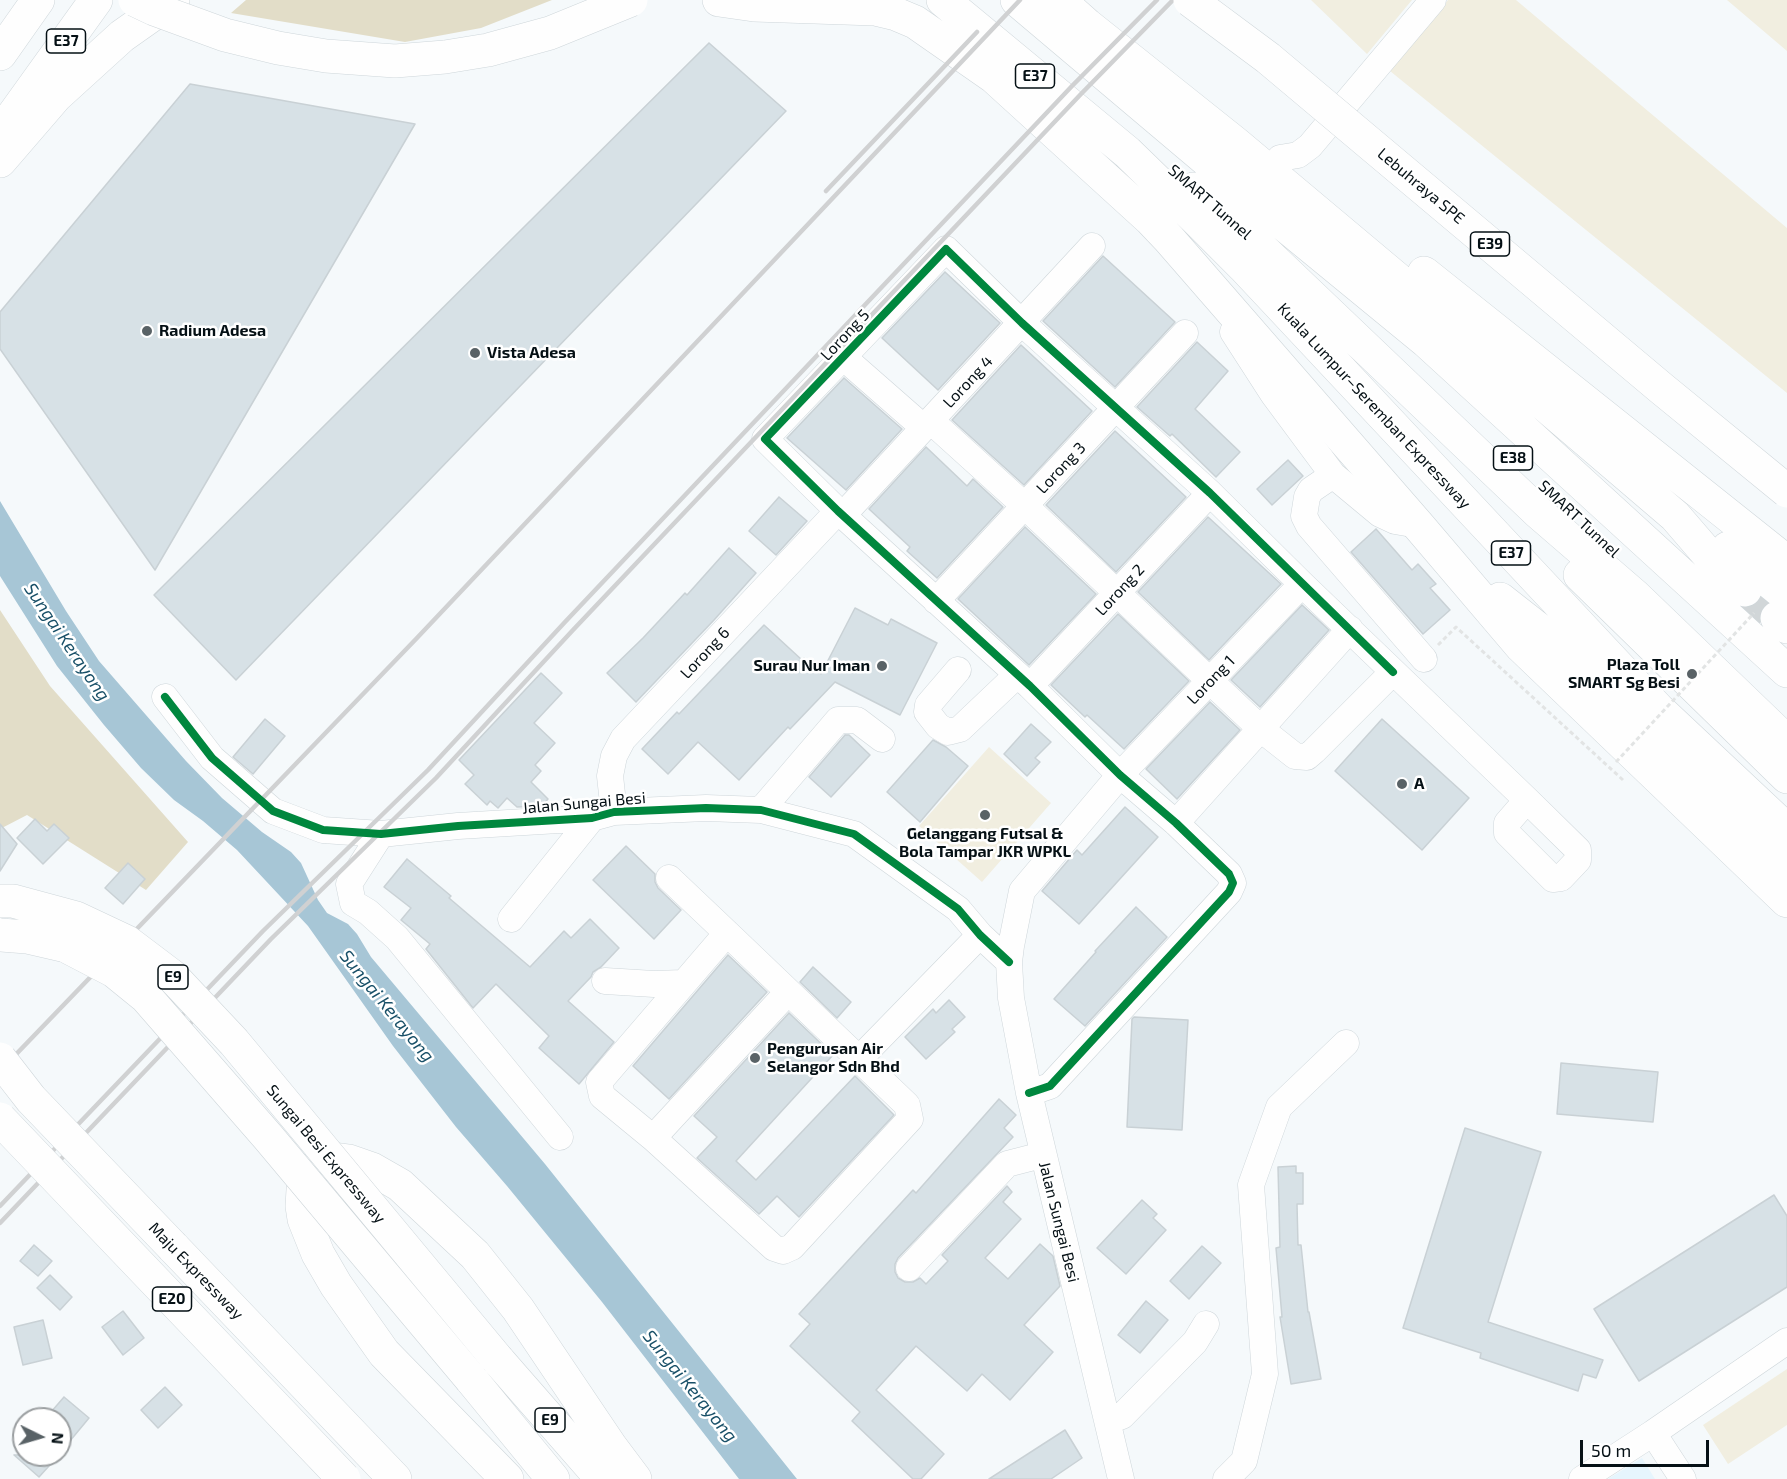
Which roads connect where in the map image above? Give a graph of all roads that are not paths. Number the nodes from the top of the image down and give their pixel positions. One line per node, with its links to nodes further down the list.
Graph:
1 (38, 0): 15 (highway, E37)
2 (96, 0): 16 (highway, E37)
3 (135, 0): 5 (highway, bridge)
4 (173, 0): 22 (highway)
5 (631, 0)
6 (719, 0): 24 (highway)
7 (904, 0): 20 (highway)
8 (943, 0): 17 (highway, Kuala Lumpur–Seremban Expressway / E37)
9 (1017, 0): 23 (highway)
10 (1059, 0): 44 (highway)
11 (1087, 0): 21 (highway)
12 (1190, 0): 33 (highway, Lebuhraya SPE / E39, bridge)
13 (1213, 0): 32 (highway, Lebuhraya SPE / E39)
14 (1433, 0): 21 (street)
15 (0, 54)
16 (36, 82): 18 (highway, E37); 19 (highway)
17 (1075, 110): 20 (highway, Kuala Lumpur–Seremban Expressway / E37); 37 (highway, SMART Tunnel / E38)
18 (0, 133)
19 (0, 146)
20 (1127, 152): 63 (highway, Kuala Lumpur–Seremban Expressway / E37)
21 (1280, 158): 40 (highway)
22 (0, 161)
23 (1248, 195): 48 (highway); 53 (highway, SMART Tunnel / E38)
24 (1169, 239): 31 (street); 38 (highway)
25 (1092, 246): 26 (street, Lorong 4)
26 (1022, 323): 28 (street, Lorong 5); 29 (street); 30 (street, Lorong 4)
27 (1185, 333): 29 (street, Lorong 3)
28 (843, 357): 30 (street); 36 (street, Lorong 5)
29 (1116, 409): 34 (street); 35 (street, Lorong 3)
30 (928, 425): 35 (street); 36 (street, Lorong 4)
31 (1333, 475): 38 (street); 46 (street)
32 (1787, 475)
33 (1787, 491)
34 (1210, 493): 41 (street); 42 (street, Lorong 2)
35 (1025, 506): 42 (street); 43 (street, Lorong 3)
36 (841, 513): 43 (street); 61 (street, Lorong 6)
37 (1539, 513): 56 (highway, SMART Tunnel / E38); 58 (highway, SMART Tunnel / E38)
38 (1418, 525): 39 (highway)
39 (1440, 550): 65 (highway); 68 (highway)
40 (1787, 562)
41 (1302, 584): 45 (street); 51 (street, Lorong 1)
42 (1117, 593): 50 (street, Lorong 2); 51 (street)
43 (936, 601): 50 (street)
44 (1770, 609)
45 (1350, 629): 49 (street); 54 (street)
46 (1424, 659)
47 (958, 670): 50 (street, Lorong 2)
48 (1787, 671)
49 (1393, 672): 54 (street); 59 (street)
50 (1023, 680): 57 (street)
51 (1210, 681): 54 (street); 57 (street, Lorong 1)
52 (165, 697): 64 (street, Jalan Sungai Besi)
53 (1787, 712)
54 (1262, 730): 62 (street)
55 (882, 739): 60 (street)
56 (1787, 742)
57 (1120, 775): 62 (street); 73 (street, Jalan Sungai Besi)
58 (1787, 777)
59 (1527, 800)
60 (761, 810): 61 (street, Jalan Sungai Besi); 72 (street, Jalan Sungai Besi)
61 (603, 815): 64 (street, Jalan Sungai Besi); 69 (street)
62 (1176, 823): 80 (street)
63 (1787, 830)
64 (381, 834): 82 (street)
65 (1787, 867)
66 (669, 878): 70 (street)
67 (0, 901): 94 (highway, Sungai Besi Expressway / E9, bridge)
68 (1787, 901)
69 (511, 919)
70 (727, 933): 75 (street); 76 (street)
71 (0, 935): 93 (highway, Sungai Besi Expressway / E9, bridge)
72 (980, 935): 73 (street, Jalan Sungai Besi); 78 (street)
73 (1009, 962): 80 (street, Jalan Sungai Besi)
74 (605, 981): 75 (street)
75 (683, 983): 83 (street)
76 (788, 992): 78 (street); 83 (street)
77 (1346, 1043): 97 (street)
78 (860, 1058): 83 (street)
79 (0, 1059): 91 (highway, Maju Expressway / E20, bridge)
80 (1029, 1093): 84 (street, Jalan Sungai Besi)
81 (0, 1119): 90 (highway, E20, bridge)
82 (561, 1137)
83 (653, 1138)
84 (1042, 1155): 85 (street); 88 (street, Jalan Sungai Besi)
85 (909, 1268)
86 (1206, 1324): 88 (street)
87 (1787, 1341): 89 (street)
88 (1108, 1421): 96 (street, Jalan Sungai Besi)
89 (1653, 1433): 98 (street); 99 (street)
90 (344, 1479)
91 (395, 1479)
92 (507, 1479): 95 (highway)
93 (553, 1479)
94 (602, 1479)
95 (635, 1479)
96 (1121, 1479)
97 (1226, 1479)
98 (1582, 1479)
99 (1683, 1479)

